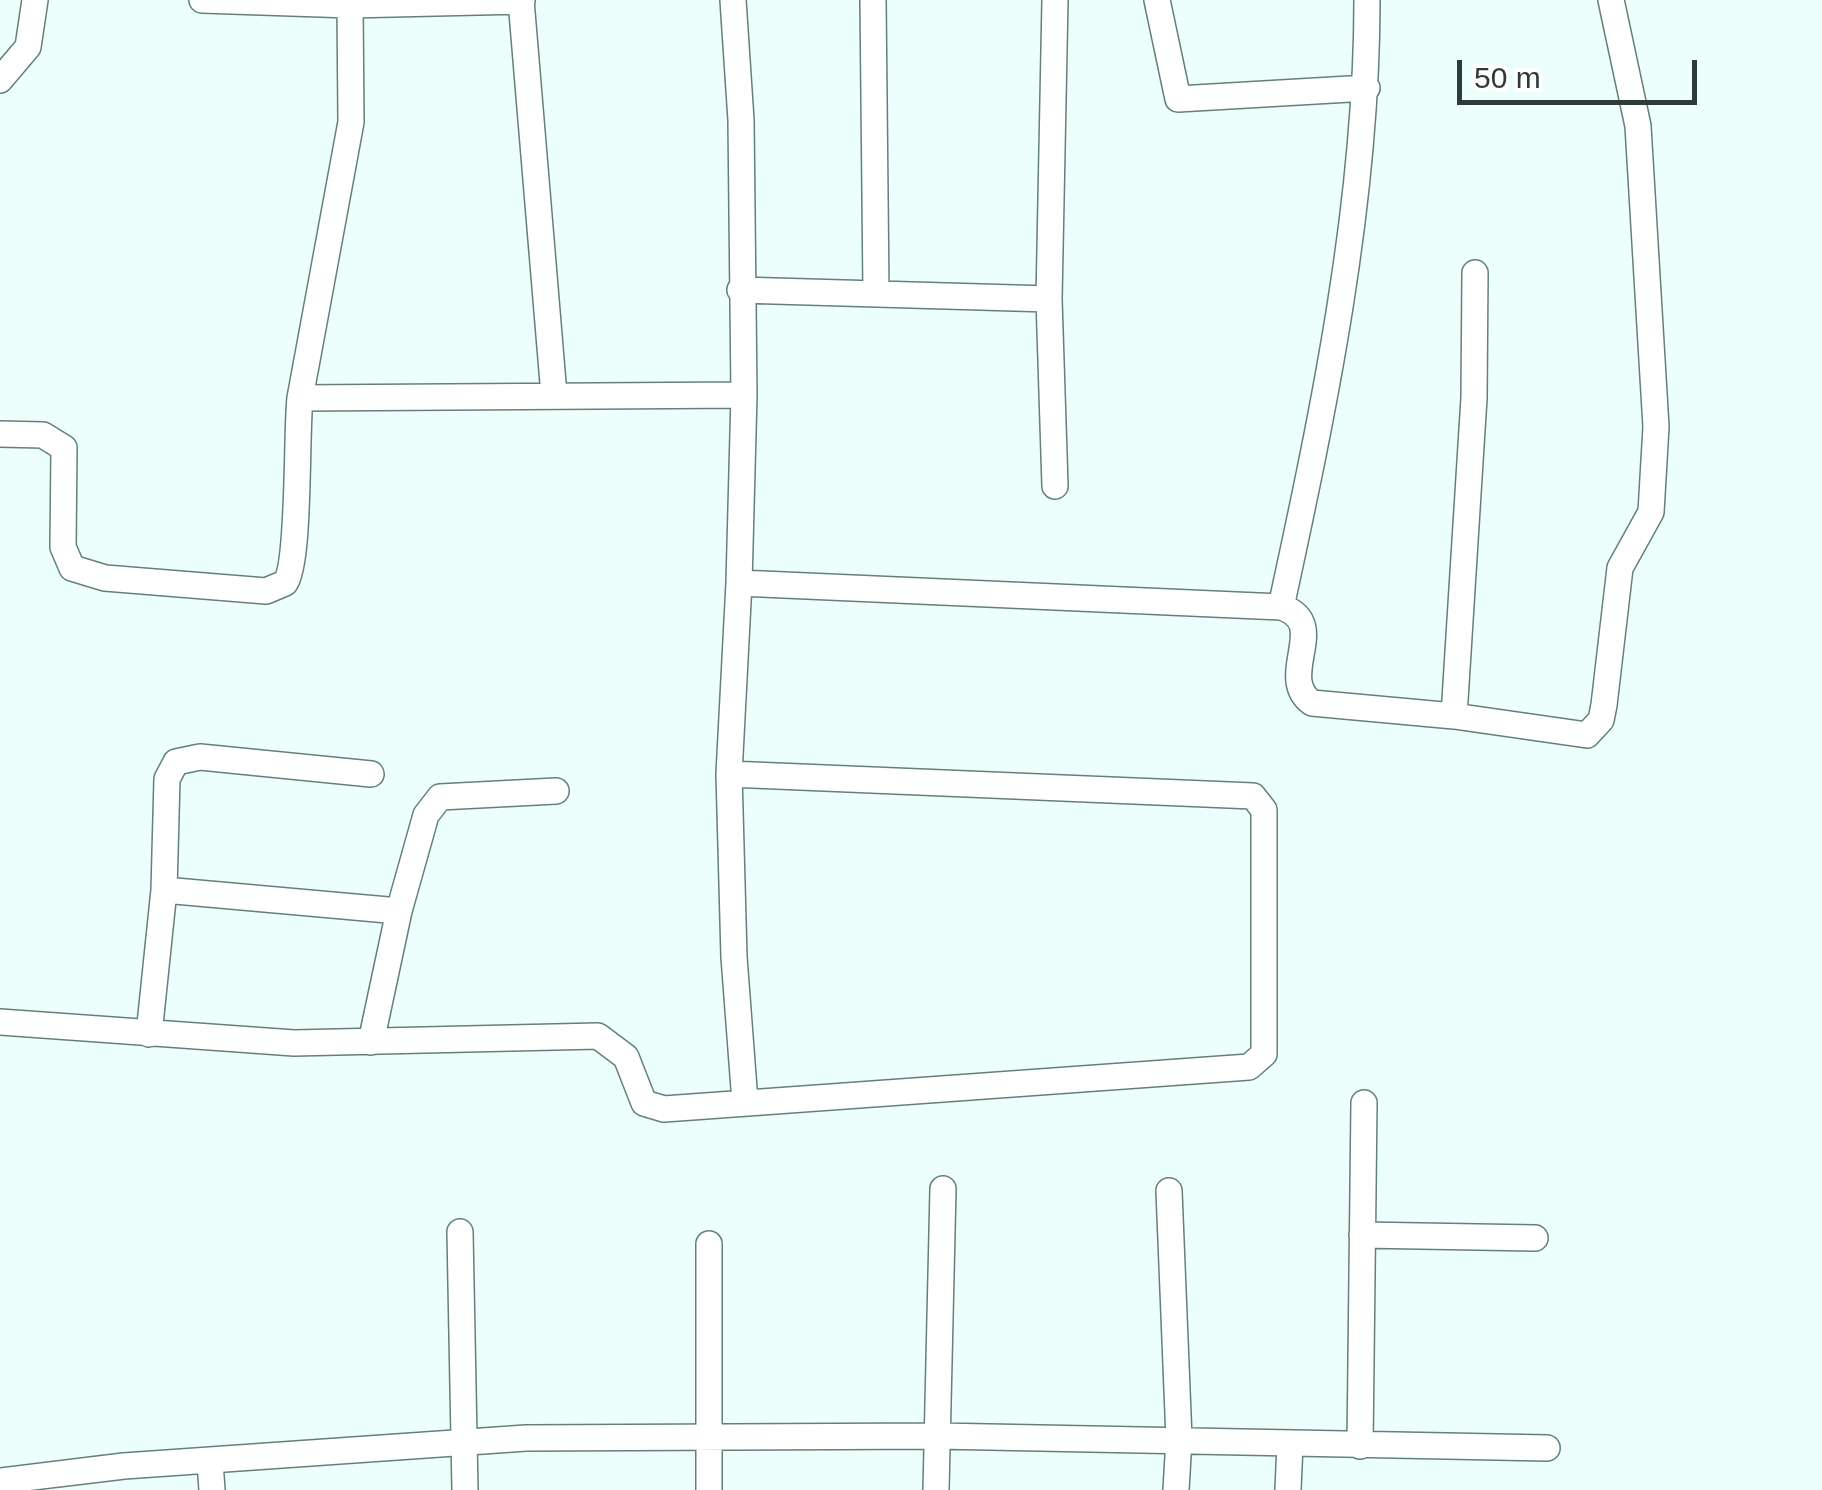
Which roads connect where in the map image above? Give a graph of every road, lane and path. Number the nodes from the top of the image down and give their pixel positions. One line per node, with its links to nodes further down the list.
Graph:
1 (35, 0): 11 (street)
2 (202, 0): 10 (street)
3 (734, 0): 14 (street)
4 (872, 0): 15 (street)
5 (1055, 0): 16 (street)
6 (1156, 0): 12 (street)
7 (1367, 0): 12 (street)
8 (1612, 0): 24 (street)
9 (522, 1): 10 (street); 17 (street)
10 (350, 5): 19 (street)
11 (0, 80)
12 (1368, 88): 23 (street)
13 (1476, 274): 24 (street)
14 (740, 290): 15 (street); 18 (street)
15 (876, 293): 16 (street)
16 (1049, 299): 21 (street)
17 (554, 395): 18 (street); 19 (street)
18 (744, 395): 22 (street)
19 (300, 398): 20 (street)
20 (0, 434)
21 (1055, 486)
22 (739, 582): 23 (street); 26 (street)
23 (1282, 608): 24 (street)
24 (1454, 716)
25 (371, 774): 28 (street)
26 (729, 774): 33 (street); 33 (street)
27 (556, 791): 29 (street)
28 (164, 890): 29 (street); 31 (street)
29 (399, 911): 32 (street)
30 (0, 1022): 31 (street)
31 (149, 1034): 32 (street)
32 (371, 1042): 33 (street)
33 (746, 1102)
34 (1364, 1104): 38 (street)
35 (943, 1189): 41 (street)
36 (1169, 1190): 43 (street)
37 (460, 1232): 44 (street)
38 (1362, 1235): 39 (street); 46 (street)
39 (1535, 1238)
40 (709, 1244): 42 (street)
41 (938, 1436): 42 (street); 43 (street); 53 (street)
42 (710, 1438): 44 (street); 52 (street)
43 (1179, 1439): 45 (street); 54 (street)
44 (462, 1442): 48 (street); 51 (street)
45 (1290, 1444): 46 (street); 55 (street)
46 (1360, 1446): 47 (street)
47 (1547, 1448)
48 (210, 1462): 49 (street); 50 (street)
49 (0, 1481)
50 (212, 1490)
51 (465, 1490)
52 (709, 1490)
53 (936, 1490)
54 (1176, 1490)
55 (1288, 1490)

